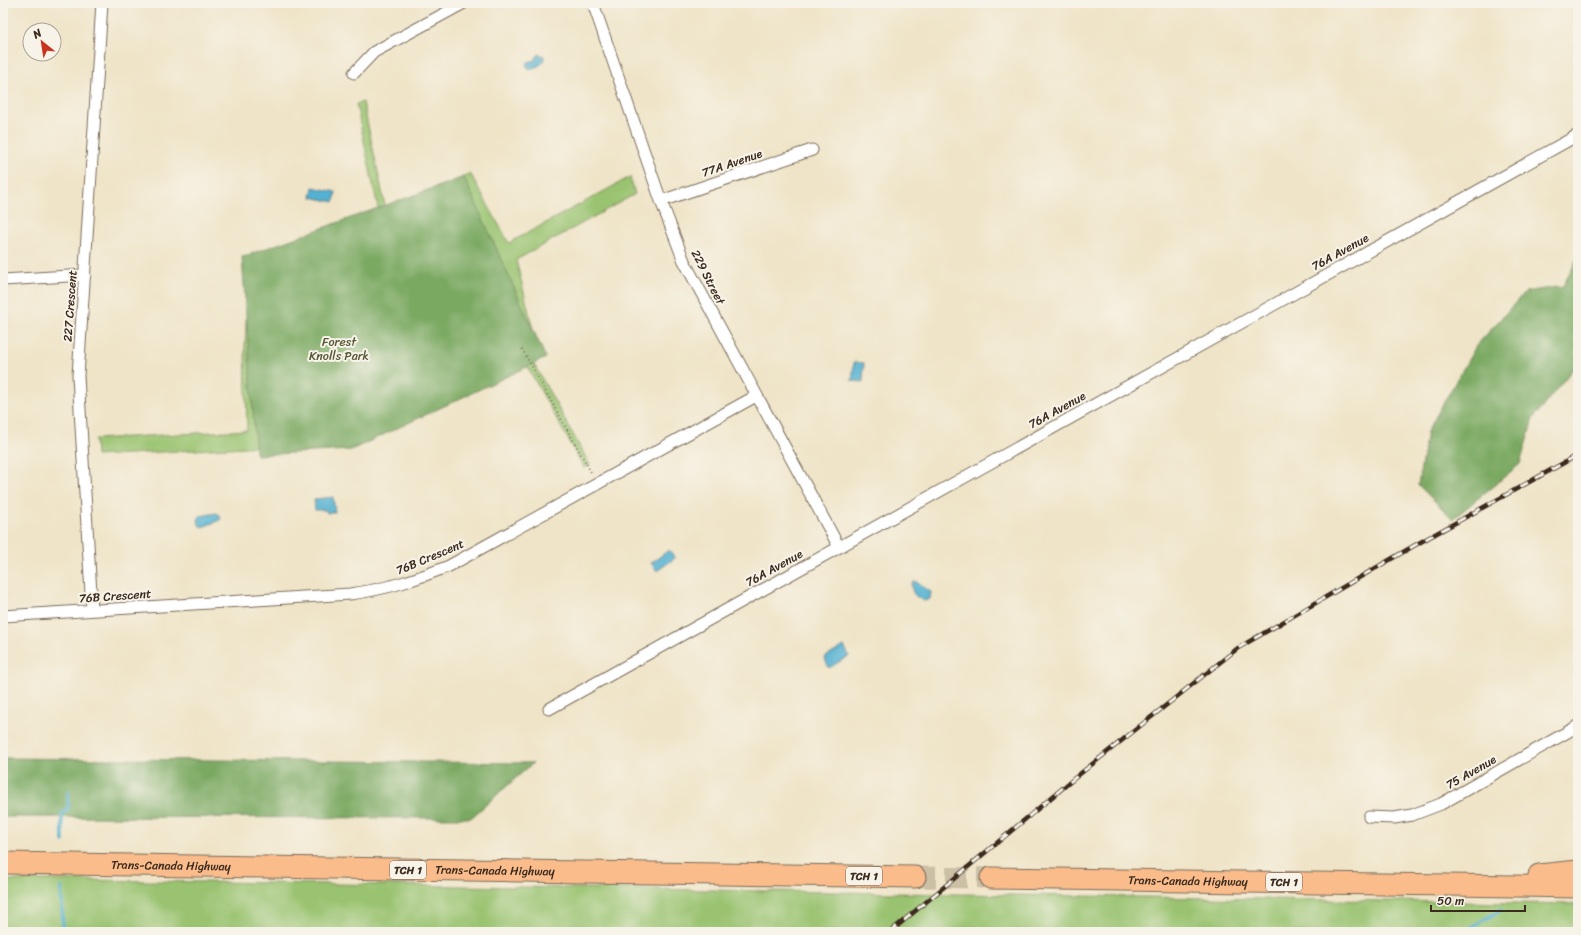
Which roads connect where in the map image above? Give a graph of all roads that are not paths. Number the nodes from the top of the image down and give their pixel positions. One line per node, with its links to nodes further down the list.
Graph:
1 (102, 3): 8 (street, 227 Crescent)
2 (464, 3): 4 (street)
3 (593, 3): 7 (street, 229 Street)
4 (354, 74)
5 (1578, 135): 11 (street, 76A Avenue)
6 (812, 150): 7 (street, 77A Avenue)
7 (661, 201): 10 (street, 229 Street)
8 (85, 275): 9 (street); 12 (street, 227 Crescent)
9 (3, 280)
10 (756, 396): 11 (street, 229 Street); 12 (street, 76B Crescent)
11 (839, 546): 14 (street, 76A Avenue)
12 (92, 610): 13 (street, 76B Crescent)
13 (3, 616)
14 (550, 709)
15 (1578, 726): 16 (street, 75 Avenue)
16 (1369, 817)
17 (3, 863): 19 (highway, Trans-Canada Highway / TCH 1)
18 (1578, 871): 21 (highway)
19 (915, 877)
20 (991, 878): 21 (highway, Trans-Canada Highway / TCH 1)
21 (1442, 885): 22 (highway, Trans-Canada Highway / TCH 1)
22 (1578, 887)

